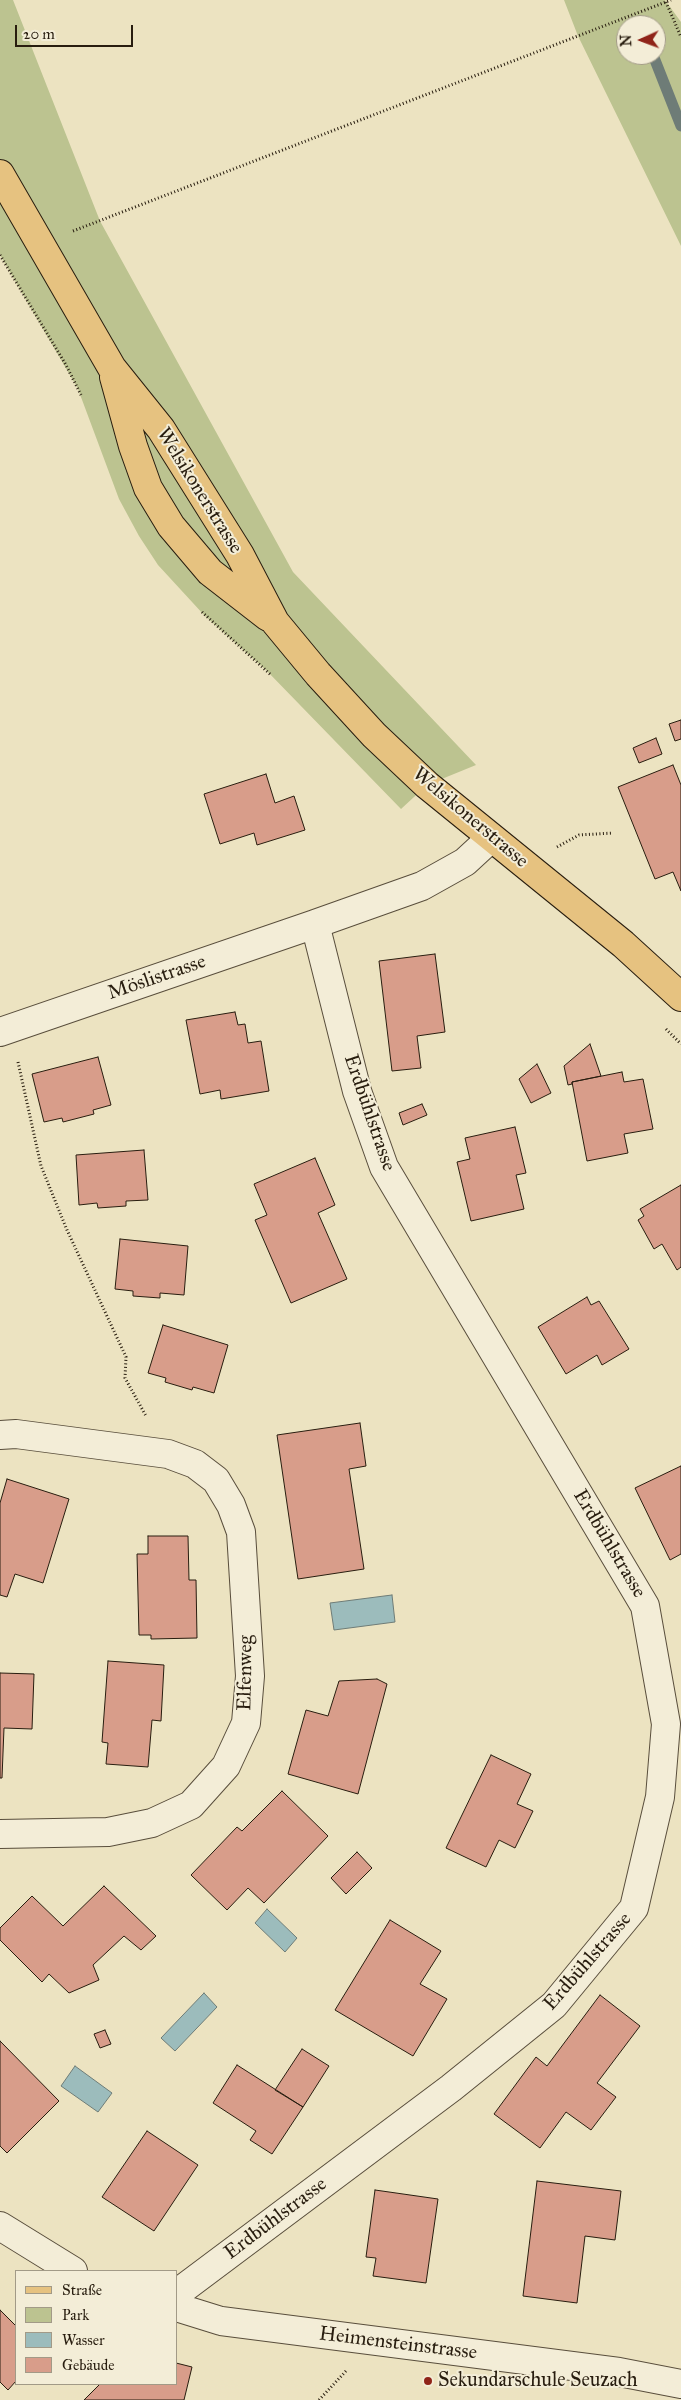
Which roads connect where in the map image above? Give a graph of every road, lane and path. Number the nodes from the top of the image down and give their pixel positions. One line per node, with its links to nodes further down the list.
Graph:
1 (671, 0): 2 (path)
2 (666, 2): 3 (path); 5 (path)
3 (681, 37)
4 (0, 174): 5 (main road, Welsikonerstrasse)
5 (41, 244): 6 (path); 7 (main road, Welsikonerstrasse)
6 (6, 265)
7 (112, 368): 8 (main road, Welsikonerstrasse); 8 (main road, Welsikonerstrasse)
8 (275, 622): 10 (main road, Welsikonerstrasse)
9 (613, 833): 11 (path)
10 (491, 838): 11 (main road, Welsikonerstrasse); 12 (street)
11 (532, 870): 13 (main road, Welsikonerstrasse)
12 (315, 924): 14 (street, Möslistrasse); 21 (street, Erdbühlstrasse)
13 (681, 997)
14 (0, 1032)
15 (21, 1074): 17 (path)
16 (0, 1435): 17 (street, Elfenweg)
17 (168, 1454): 18 (street, Elfenweg)
18 (0, 1834)
19 (0, 2226): 20 (street)
20 (71, 2270)
21 (178, 2293)
22 (178, 2308): 23 (street, Heimensteinstrasse)
23 (681, 2384)

